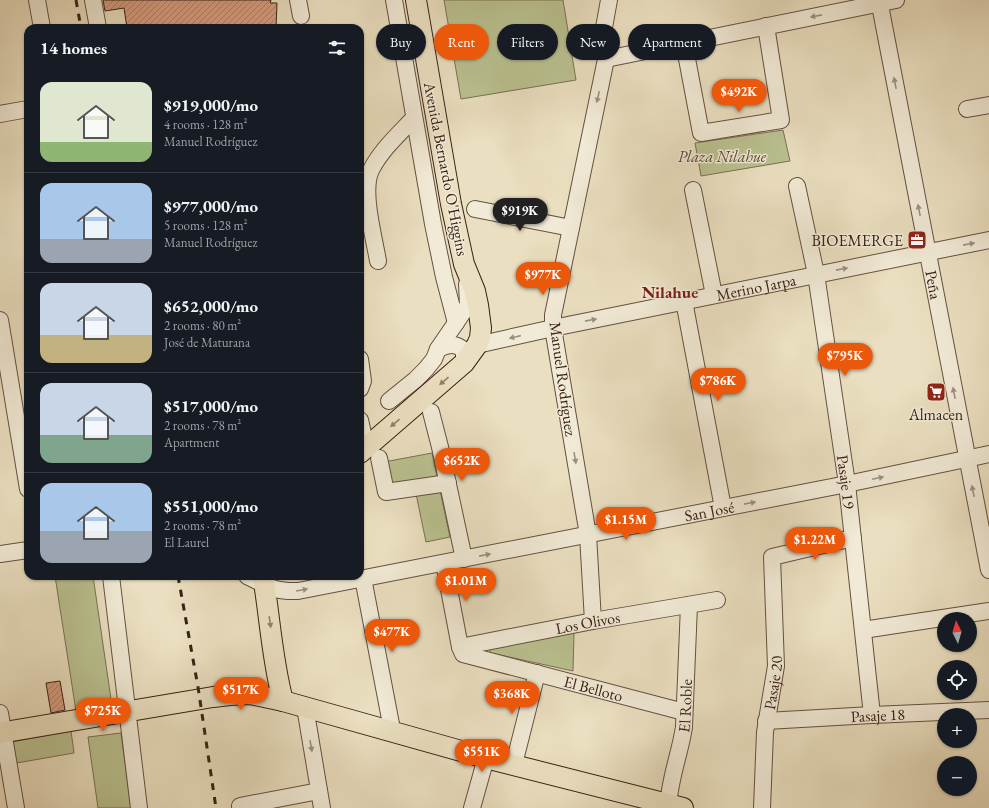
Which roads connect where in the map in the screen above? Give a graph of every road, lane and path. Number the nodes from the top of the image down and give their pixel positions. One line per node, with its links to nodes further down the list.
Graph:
1 (37, 0): 10 (street)
2 (93, 0): 11 (street)
3 (298, 0): 9 (street)
4 (394, 0): 21 (street)
5 (416, 0): 31 (main road, Avenida Bernardo O'Higgins)
6 (609, 0): 12 (street, Manuel Rodríguez)
7 (896, 0): 8 (street)
8 (879, 2): 13 (street, one-way to 13); 29 (street, Peña, one-way to 8)
9 (301, 16)
10 (41, 24)
11 (97, 24)
12 (605, 24)
13 (766, 26): 14 (street); 16 (street)
14 (716, 36)
15 (606, 60): 27 (street, Manuel Rodríguez, one-way to 27)
16 (687, 60)
17 (989, 105): 18 (street)
18 (967, 109)
19 (24, 110): 20 (street)
20 (0, 114)
21 (414, 118): 22 (street); 23 (street)
22 (418, 136): 23 (street); 36 (street)
23 (389, 144): 30 (street)
24 (797, 186): 32 (street, Pasaje 19)
25 (693, 190): 33 (street)
26 (475, 209): 27 (street)
27 (571, 228): 37 (street, Manuel Rodríguez)
28 (989, 240): 29 (street, Merino Jarpa, one-way to 28)
29 (927, 252): 32 (street, Merino Jarpa, one-way to 29); 47 (street, Peña, one-way to 29)
30 (378, 261)
31 (464, 264): 36 (street); 38 (main road, Avenida Bernardo O'Higgins)
32 (816, 274): 33 (street, Merino Jarpa); 50 (street, Pasaje 19)
33 (714, 295): 34 (street, Merino Jarpa)
34 (684, 301): 37 (street, Merino Jarpa, one-way to 34); 51 (street)
35 (0, 320): 41 (street)
36 (456, 322): 39 (street)
37 (553, 328): 38 (street, Merino Jarpa, one-way to 38); 52 (street, Manuel Rodríguez, one-way to 52)
38 (477, 346): 40 (main road, Avenida Bernardo O'Higgins)
39 (438, 349): 40 (street); 42 (street)
40 (464, 363): 45 (main road, Avenida Bernardo O'Higgins, one-way to 45)
41 (5, 381): 48 (street)
42 (389, 401)
43 (431, 412): 49 (street)
44 (364, 436): 45 (street)
45 (368, 453): 49 (street)
46 (989, 454): 47 (street, San José)
47 (967, 459): 50 (street, San José, one-way to 47); 55 (street, Peña, one-way to 47)
48 (24, 470)
49 (448, 483): 57 (street)
50 (847, 484): 51 (street, San José, one-way to 50); 53 (street, Pasaje 19)
51 (723, 508): 52 (street, San José)
52 (588, 534): 57 (street, San José, one-way to 52); 68 (street, Manuel Rodríguez)
53 (853, 538): 69 (street, Pasaje 19); 80 (street, Pasaje 20)
54 (24, 551): 56 (street)
55 (987, 551): 59 (street, Peña)
56 (0, 554)
57 (464, 559): 58 (street, San José)
58 (444, 563): 60 (street, San José); 70 (street)
59 (989, 570)
60 (364, 578)
61 (111, 580): 77 (street)
62 (353, 580): 64 (street, San José, one-way to 62)
63 (363, 580): 82 (street)
64 (264, 581): 71 (main road, one-way to 71)
65 (717, 600): 66 (street, Los Olivos)
66 (689, 605): 68 (street, Los Olivos); 78 (street, El Roble)
67 (989, 611): 69 (street)
68 (593, 621): 70 (street, Los Olivos)
69 (863, 630): 79 (street, Pasaje 19)
70 (460, 647): 72 (street, El Belloto)
71 (274, 658): 73 (main road); 74 (main road)
72 (537, 673): 78 (street, El Belloto); 84 (street)
73 (250, 694): 74 (main road); 77 (main road)
74 (283, 702): 75 (main road)
75 (305, 707): 82 (main road); 85 (street, one-way to 85)
76 (989, 710): 79 (street, Pasaje 18)
77 (127, 712): 81 (main road); 89 (street)
78 (684, 712): 87 (street, El Roble)
79 (872, 715): 80 (street, Pasaje 18)
80 (766, 721): 92 (street, Pasaje 20)
81 (1, 726): 88 (street)
82 (390, 730): 83 (main road)
83 (486, 758): 84 (main road); 91 (street)
84 (514, 764): 87 (main road)
85 (319, 791): 86 (street); 90 (street)
86 (240, 806)
87 (673, 807)
88 (16, 808)
89 (139, 808)
90 (322, 808)
91 (472, 808)
92 (762, 808)

